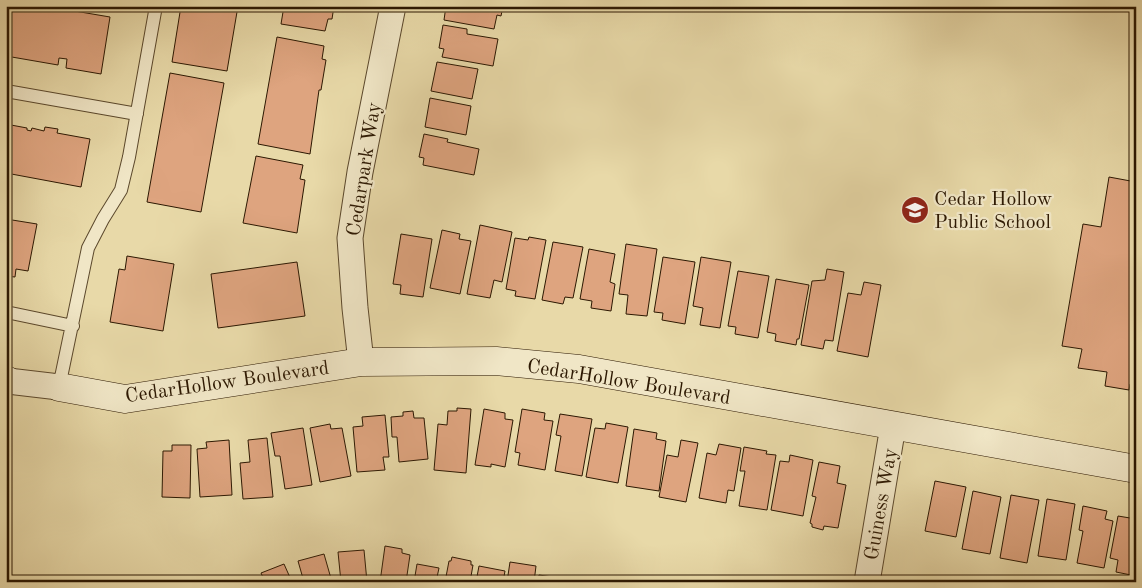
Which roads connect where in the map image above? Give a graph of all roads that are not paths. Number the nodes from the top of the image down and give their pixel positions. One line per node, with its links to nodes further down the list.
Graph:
1 (156, 6): 4 (lane)
2 (392, 6): 7 (street, Cedarpark Way)
3 (6, 91): 4 (lane)
4 (137, 114): 6 (lane)
5 (6, 312): 6 (lane)
6 (72, 326): 9 (lane)
7 (362, 362): 9 (street, CedarHollow Boulevard); 10 (street, CedarHollow Boulevard)
8 (7, 381): 9 (street)
9 (59, 387)
10 (893, 426): 11 (street, CedarHollow Boulevard); 12 (street, Guiness Way)
11 (1136, 469)
12 (867, 582)

